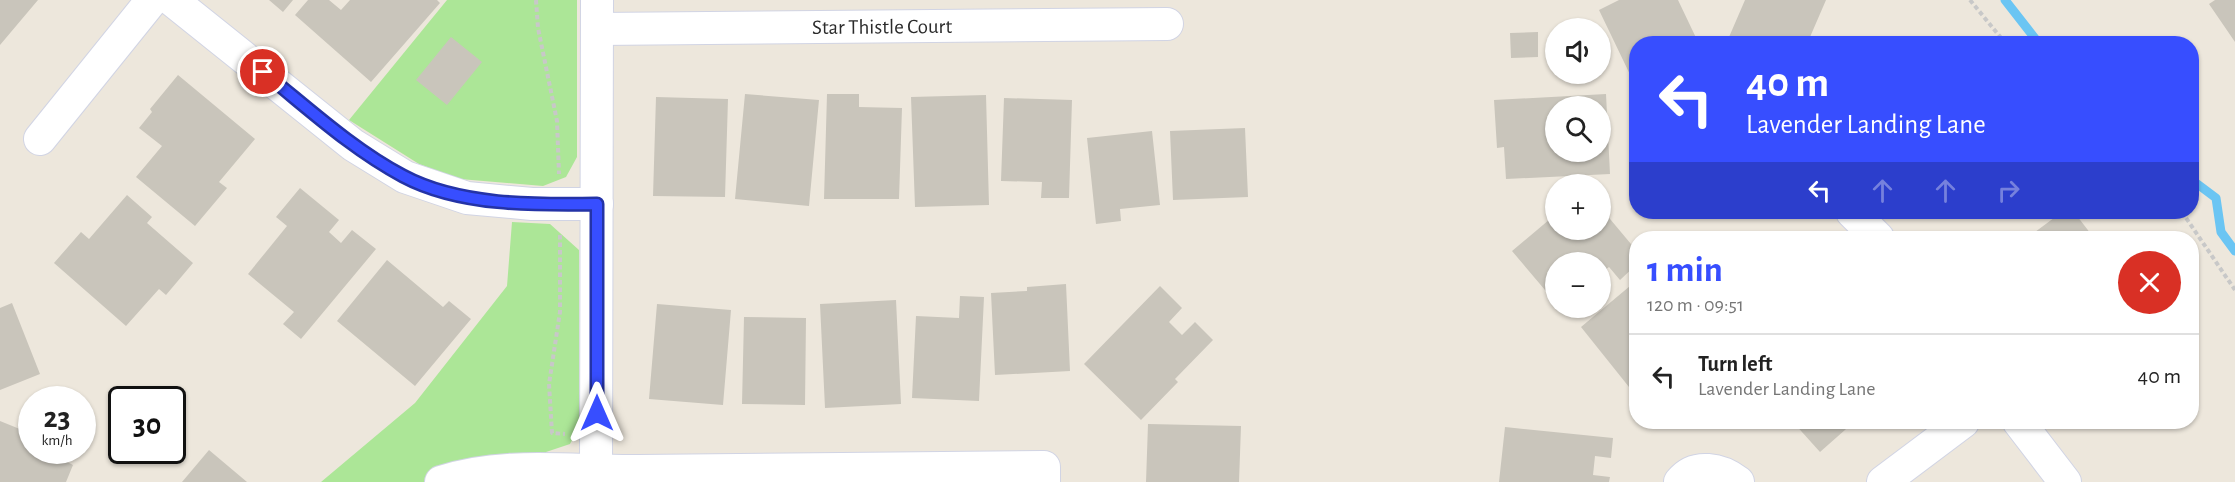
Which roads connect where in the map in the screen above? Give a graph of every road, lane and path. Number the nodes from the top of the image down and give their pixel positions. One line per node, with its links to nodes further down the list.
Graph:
1 (152, 0): 7 (street)
2 (172, 0): 8 (street)
3 (1970, 0): 6 (path)
4 (597, 15): 5 (street, Star Thistle Court); 8 (street)
5 (1167, 24)
6 (1999, 36)
7 (40, 139)
8 (597, 204): 15 (street)
9 (1859, 219): 10 (street)
10 (1871, 231)
11 (2199, 237): 12 (path)
12 (2235, 290)
13 (1954, 429): 20 (street)
14 (2024, 429): 21 (street)
15 (596, 472): 16 (street); 17 (street)
16 (441, 482)
17 (1044, 482)
18 (1680, 482): 19 (street)
19 (1738, 482)
20 (1883, 482)
21 (2065, 482)

